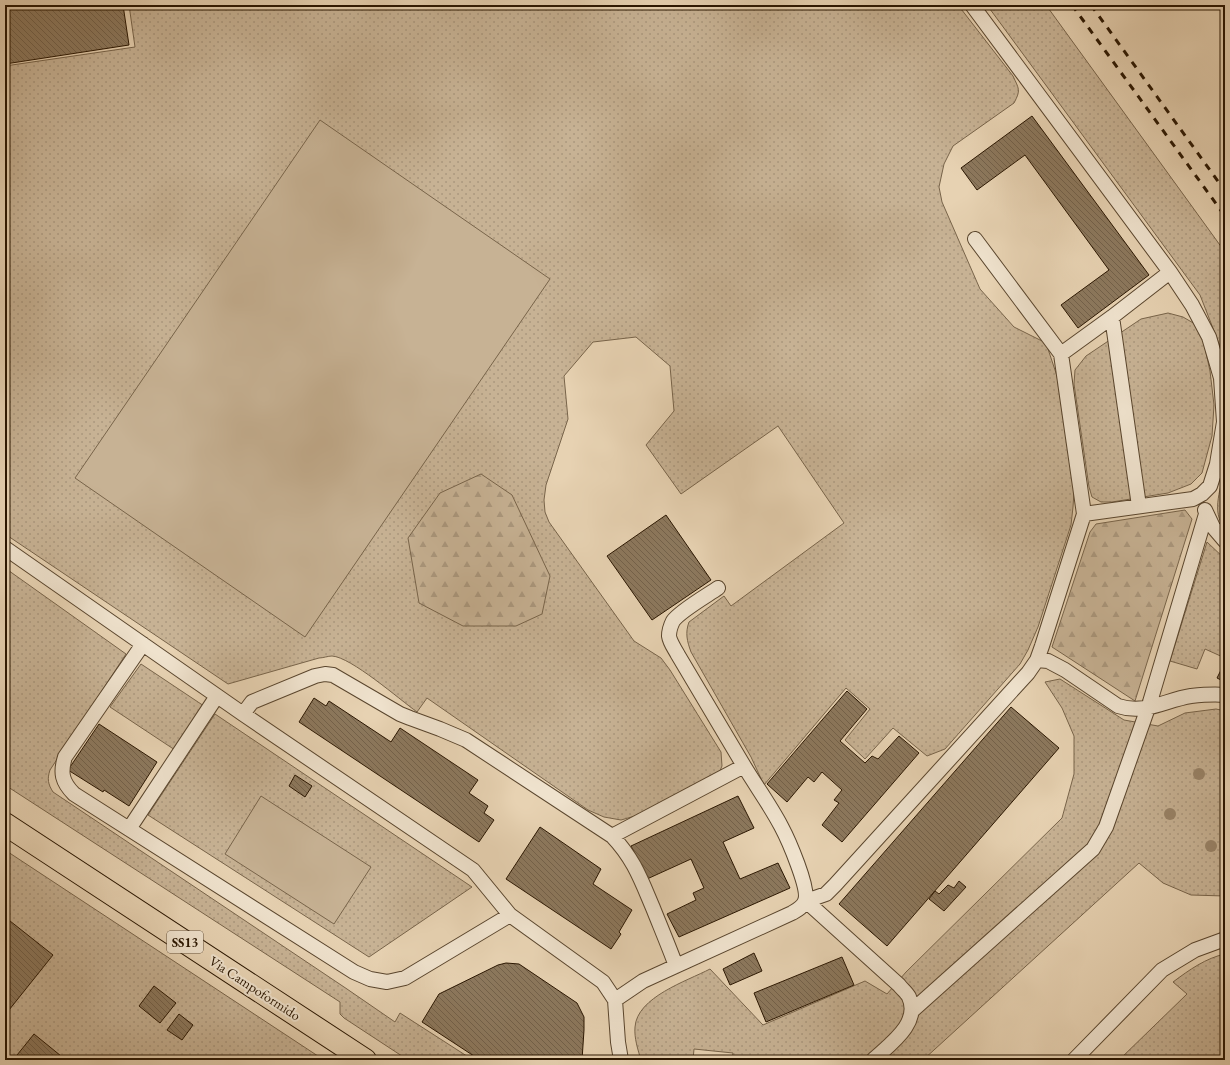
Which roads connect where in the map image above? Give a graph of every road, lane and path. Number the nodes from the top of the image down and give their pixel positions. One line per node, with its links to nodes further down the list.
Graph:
1 (972, 5): 3 (lane)
2 (975, 239): 5 (lane)
3 (1170, 272): 4 (lane); 6 (lane)
4 (1112, 317): 5 (lane); 7 (lane)
5 (1061, 354): 8 (lane)
6 (1202, 494): 7 (lane); 9 (lane)
7 (1139, 506): 8 (lane)
8 (1084, 514): 14 (lane)
9 (1206, 514): 10 (lane); 17 (lane)
10 (1225, 541)
11 (5, 548): 13 (lane)
12 (718, 588): 19 (lane)
13 (143, 644): 16 (lane); 21 (lane)
14 (1037, 660): 17 (lane); 23 (lane)
15 (1225, 695): 17 (lane)
16 (217, 696): 18 (lane); 21 (lane)
17 (1147, 708): 28 (lane)
18 (243, 714): 22 (lane); 24 (lane)
19 (744, 766): 22 (lane); 23 (lane)
20 (5, 824): 29 (main road, Via Campoformido / SS13)
21 (129, 829): 24 (lane)
22 (612, 836): 26 (lane)
23 (806, 901): 26 (lane); 28 (lane)
24 (510, 915): 27 (lane)
25 (1225, 939): 32 (lane)
26 (676, 966): 27 (lane)
27 (615, 1000): 30 (lane)
28 (913, 1010): 31 (lane)
29 (365, 1060)
30 (621, 1060)
31 (873, 1060)
32 (1074, 1060)

